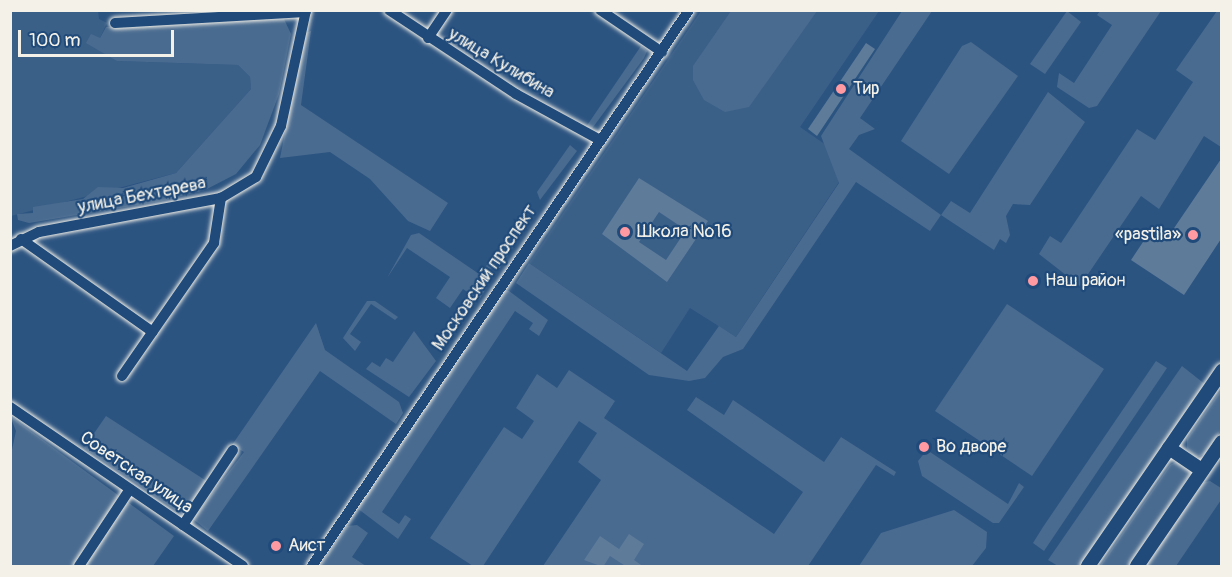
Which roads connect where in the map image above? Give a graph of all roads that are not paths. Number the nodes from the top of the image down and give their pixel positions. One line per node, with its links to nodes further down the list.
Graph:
1 (389, 10): 7 (street, улица Кулибина)
2 (447, 10): 7 (street)
3 (600, 10): 8 (street)
4 (689, 10): 8 (street, Московский проспект)
5 (306, 11): 6 (street); 10 (street, улица Бехтерева)
6 (115, 23)
7 (428, 39): 9 (street, улица Кулибина)
8 (662, 52): 9 (street, Московский проспект)
9 (600, 140): 25 (street, Московский проспект)
10 (221, 198): 11 (street, улица Бехтерева); 13 (street)
11 (21, 239): 12 (street, улица Бехтерева); 13 (street)
12 (10, 246)
13 (153, 332): 15 (street)
14 (1221, 371): 18 (main road)
15 (122, 376)
16 (10, 407): 21 (street, Советская улица)
17 (1221, 442): 20 (main road)
18 (1169, 448): 20 (main road); 26 (main road)
19 (233, 450): 22 (street)
20 (1202, 470): 27 (main road)
21 (130, 489): 22 (street, Советская улица); 23 (street)
22 (183, 525): 24 (street, Советская улица)
23 (79, 567)
24 (243, 567)
25 (312, 567)
26 (1088, 567)
27 (1137, 567)

